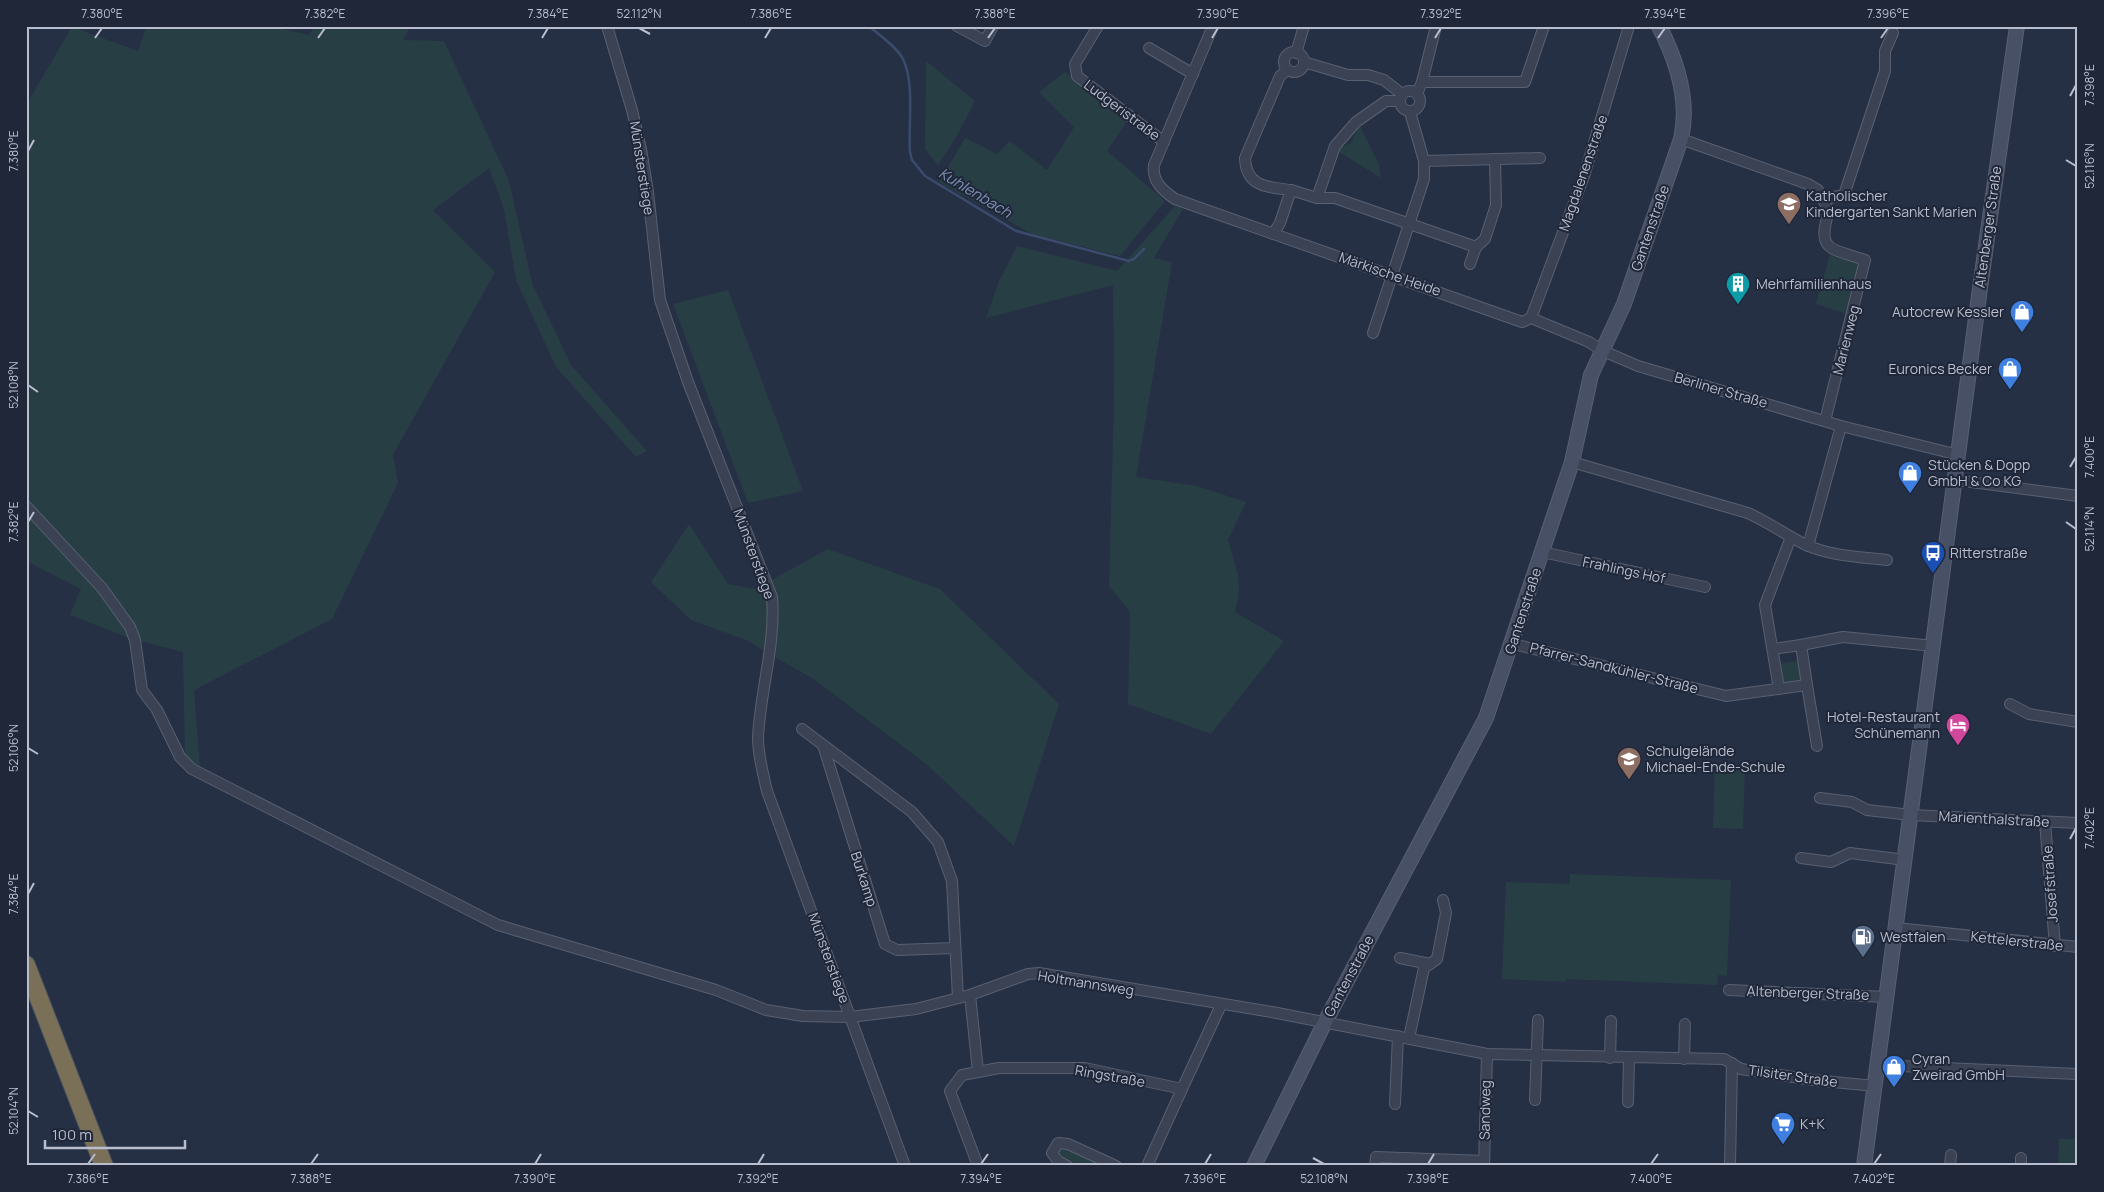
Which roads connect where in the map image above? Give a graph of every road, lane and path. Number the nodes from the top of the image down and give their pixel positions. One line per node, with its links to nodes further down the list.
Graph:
1 (607, 26): 82 (street, Münsterstiege)
2 (957, 26): 3 (street)
3 (993, 26)
4 (1098, 26): 23 (street, Ludgeristraße)
5 (1213, 26): 17 (street, Ludgeristraße)
6 (1304, 26): 14 (street)
7 (1436, 26): 18 (street)
8 (1544, 26): 18 (street)
9 (1629, 26): 36 (street, Magdalenenstraße)
10 (1659, 26): 22 (street, Gantenstraße)
11 (2017, 26): 41 (street, Altenberger Straße)
12 (1893, 33): 30 (street)
13 (1149, 48): 17 (street)
14 (1296, 52): 15 (street); 16 (street)
15 (1304, 62): 16 (street); 20 (street)
16 (1287, 70): 27 (street)
17 (1192, 74): 23 (street, Ludgeristraße)
18 (1422, 82): 19 (street)
19 (1417, 94): 20 (street); 21 (street)
20 (1401, 98): 21 (street); 28 (street)
21 (1410, 112): 26 (street)
22 (1682, 139): 30 (street); 38 (street, Gantenstraße)
23 (1164, 142): 29 (street, Ludgeristraße)
24 (1495, 158): 25 (street); 26 (street); 33 (street)
25 (1540, 158)
26 (1424, 161): 31 (street)
27 (1291, 190): 28 (street); 32 (street)
28 (1317, 198): 31 (street)
29 (1175, 199): 32 (street, Märkische Heide)
30 (1824, 199): 39 (street, Marienweg)
31 (1409, 224): 33 (street); 35 (street)
32 (1273, 234): 35 (street, Märkische Heide)
33 (1476, 248): 34 (street)
34 (1470, 264)
35 (1393, 275): 36 (street, Märkische Heide); 37 (street)
36 (1531, 318): 38 (street, Märkische Heide)
37 (1373, 333)
38 (1601, 350): 39 (street, Berliner Straße); 42 (street, Gantenstraße)
39 (1825, 421): 40 (street, Berliner Straße)
40 (1841, 426): 41 (street, Berliner Straße); 47 (street)
41 (1959, 455): 43 (street, Altenberger Straße)
42 (1572, 462): 46 (street); 48 (street, Gantenstraße)
43 (1956, 480): 44 (street); 53 (street, Altenberger Straße)
44 (2078, 496)
45 (26, 506): 82 (street, Holtmannsweg)
46 (1792, 537): 47 (street); 54 (street)
47 (1808, 546): 49 (street)
48 (1542, 552): 50 (street, Frahlings Hof); 51 (street, Gantenstraße)
49 (1887, 560)
50 (1705, 587)
51 (1513, 644): 56 (street, Pfarrer-Sandkühler-Straße); 85 (street, Gantenstraße)
52 (1801, 645): 53 (street); 54 (street); 55 (street)
53 (1934, 646): 63 (street, Altenberger Straße)
54 (1773, 649): 56 (street)
55 (1807, 685): 56 (street, Pfarrer-Sandkühler-Straße); 61 (street)
56 (1779, 688)
57 (2010, 704): 58 (street)
58 (2078, 722)
59 (802, 729): 60 (street)
60 (823, 745): 72 (street); 72 (street, Burkamp)
61 (1817, 746)
62 (1820, 798): 63 (street)
63 (1911, 815): 64 (street, Marienthalstraße); 67 (street, Altenberger Straße)
64 (2045, 822): 65 (street, Marienthalstraße); 70 (street, Josefstraße)
65 (2078, 823)
66 (1801, 858): 67 (street)
67 (1905, 860): 69 (street, Altenberger Straße)
68 (1443, 900): 74 (street)
69 (1896, 928): 70 (street, Kettelerstraße); 79 (street, Altenberger Straße)
70 (2055, 946): 71 (street, Kettelerstraße)
71 (2078, 947)
72 (955, 948): 80 (street)
73 (1400, 958): 74 (street)
74 (1430, 964): 88 (street)
75 (26, 965): 106 (highway)
76 (26, 985): 105 (highway)
77 (1729, 990): 79 (street, Altenberger Straße)
78 (970, 995): 80 (street, Holtmannsweg); 81 (street, Holtmannsweg); 96 (street)
79 (1887, 996): 95 (street, Altenberger Straße)
80 (958, 998): 82 (street, Holtmannsweg)
81 (1221, 1005): 85 (street, Holtmannsweg); 99 (street)
82 (850, 1017): 107 (street, Münsterstiege)
83 (1538, 1020): 90 (street)
84 (1611, 1021): 91 (street)
85 (1325, 1022): 87 (street, Tilsiter Straße); 112 (street, Gantenstraße)
86 (1685, 1024): 93 (street)
87 (1398, 1036): 88 (street, Tilsiter Straße); 102 (street)
88 (1409, 1038): 89 (street, Tilsiter Straße)
89 (1487, 1054): 90 (street, Tilsiter Straße); 104 (street, Sandweg)
90 (1536, 1055): 91 (street, Tilsiter Straße); 100 (street)
91 (1610, 1058): 92 (street, Tilsiter Straße)
92 (1629, 1059): 93 (street, Tilsiter Straße); 101 (street)
93 (1684, 1059): 94 (street, Tilsiter Straße)
94 (1732, 1063): 98 (street, Tilsiter Straße); 114 (street)
95 (1878, 1065): 97 (street); 98 (street, Altenberger Straße)
96 (978, 1071): 99 (street, Ringstraße); 108 (street, Ringstraße)
97 (2078, 1074)
98 (1875, 1086): 115 (street, Altenberger Straße)
99 (1182, 1090): 111 (street)
100 (1535, 1100)
101 (1628, 1102)
102 (1395, 1104)
103 (1443, 1162): 104 (street); 113 (street)
104 (1484, 1164)
105 (94, 1166)
106 (104, 1166)
107 (905, 1166)
108 (978, 1166)
109 (1067, 1166): 110 (street)
110 (1116, 1166)
111 (1147, 1166)
112 (1254, 1166)
113 (1376, 1166)
114 (1730, 1166)
115 (1864, 1166)

